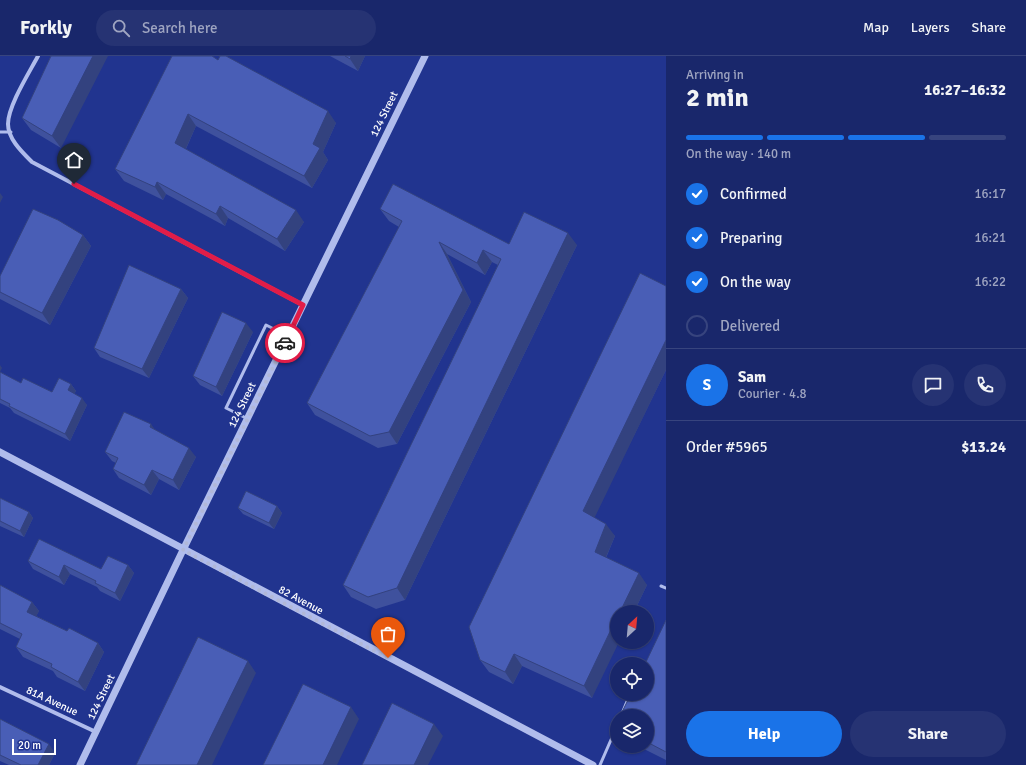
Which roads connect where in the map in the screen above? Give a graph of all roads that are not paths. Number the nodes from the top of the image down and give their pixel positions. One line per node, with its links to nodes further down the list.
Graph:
1 (38, 56): 4 (street)
2 (425, 56): 5 (street, 124 Street)
3 (0, 132): 4 (lane)
4 (11, 132): 5 (street)
5 (303, 305): 6 (street, 124 Street)
6 (288, 336): 7 (street, 124 Street); 7 (lane)
7 (248, 418): 9 (street, 124 Street)
8 (0, 452): 9 (street, 82 Avenue)
9 (183, 550): 13 (street, 124 Street); 16 (street, 82 Avenue)
10 (661, 586): 11 (lane)
11 (666, 588)
12 (0, 687): 13 (street, 81A Avenue)
13 (96, 732): 15 (street, 124 Street)
14 (610, 742): 17 (lane)
15 (80, 765)
16 (593, 765)
17 (600, 765)

